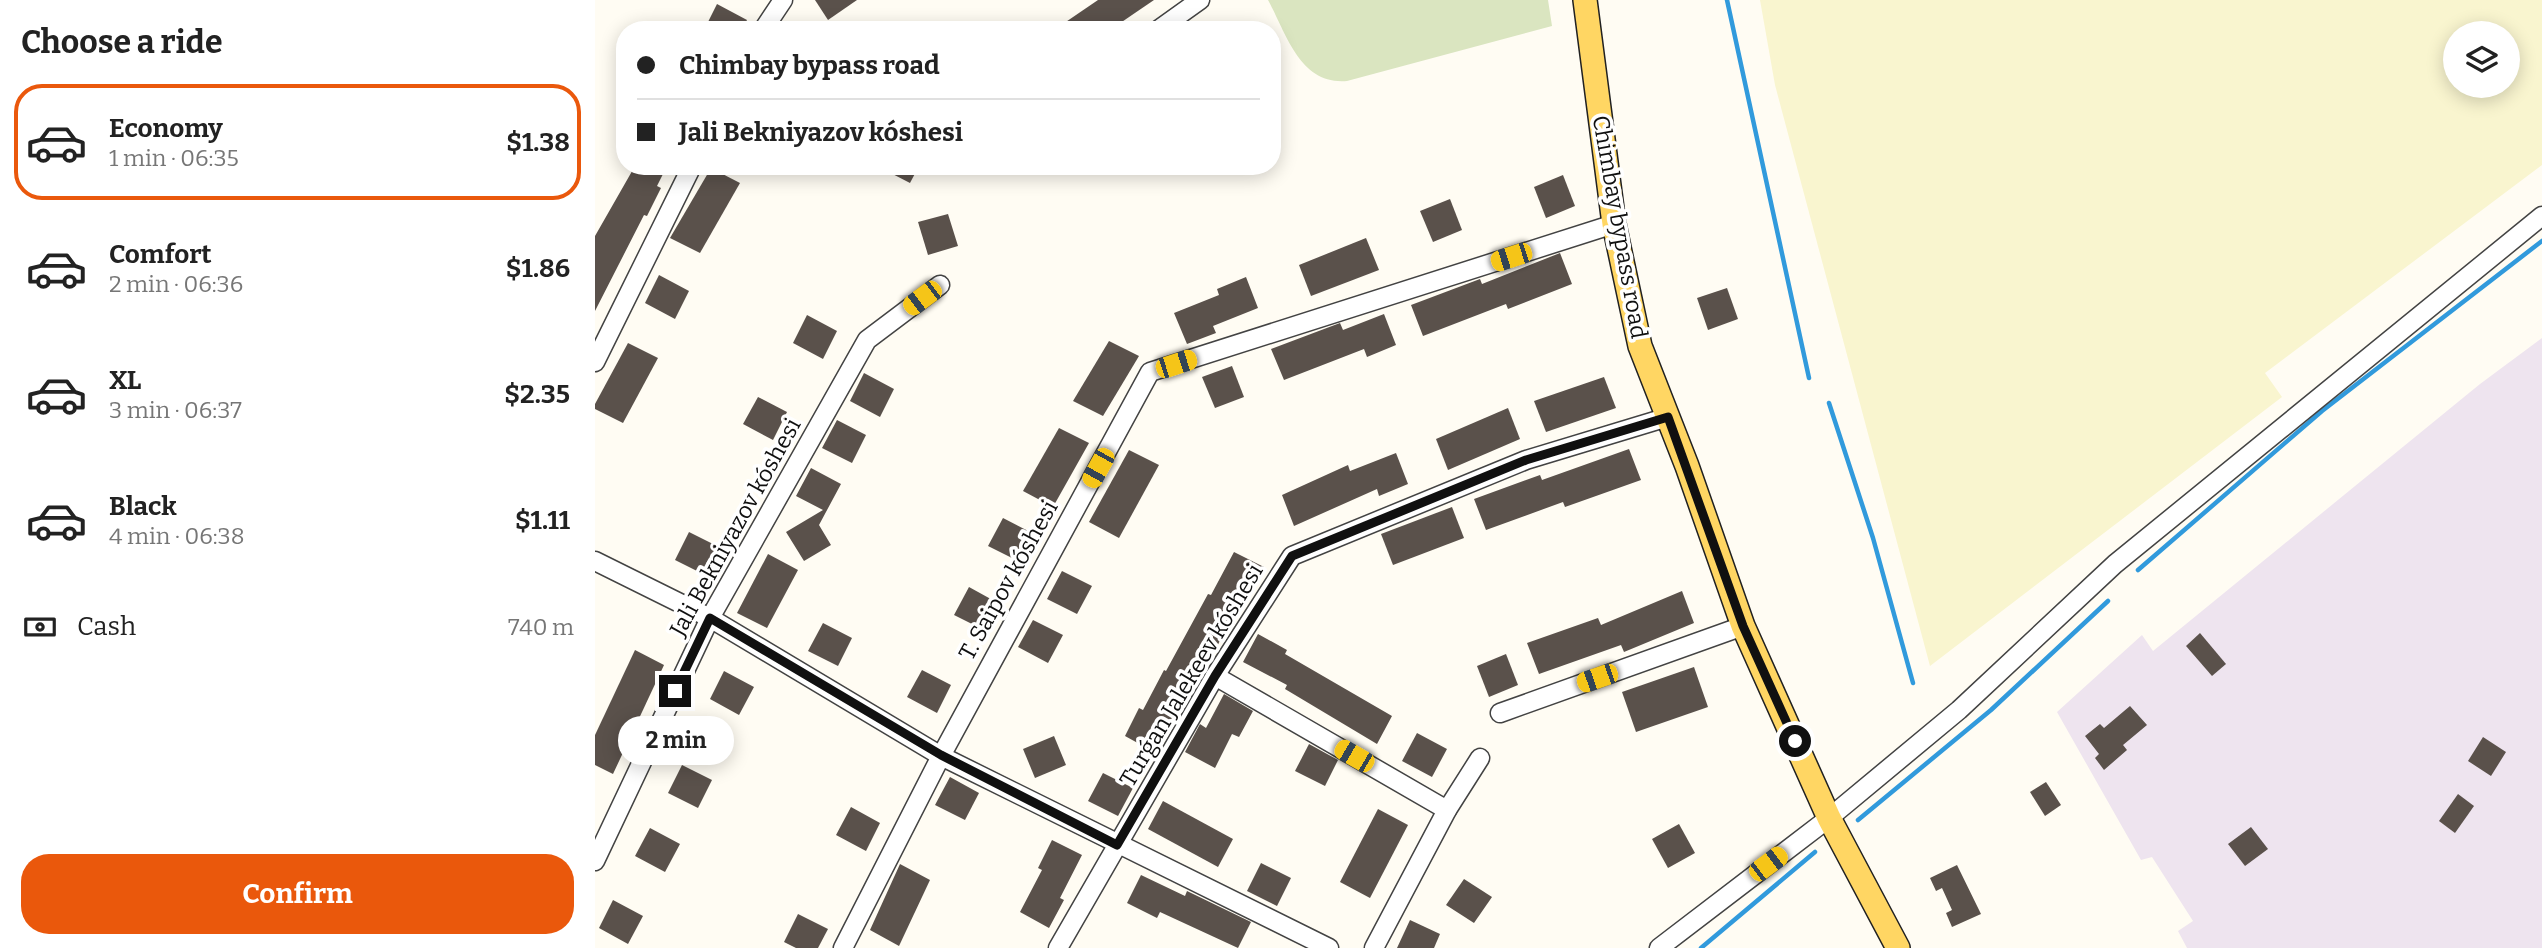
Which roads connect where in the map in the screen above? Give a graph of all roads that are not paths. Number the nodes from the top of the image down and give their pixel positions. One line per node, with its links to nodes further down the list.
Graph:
1 (783, 0): 4 (street)
2 (1200, 0): 5 (street)
3 (1585, 0): 8 (main road, Chimbay bypass road)
4 (769, 21)
5 (1171, 21)
6 (688, 175): 10 (street)
7 (2542, 216): 20 (street)
8 (1614, 223): 11 (main road, Chimbay bypass road); 17 (street, T. Saipov kóshesi)
9 (940, 285): 13 (street, Jali Bekniyazov kóshesi)
10 (595, 362)
11 (1668, 417): 14 (main road, Chimbay bypass road); 15 (street, Turǵan Jalekeev kóshesi)
12 (595, 561): 13 (street)
13 (710, 618): 17 (street); 22 (street, Jali Bekniyazov kóshesi)
14 (1743, 626): 16 (street); 20 (main road, Chimbay bypass road)
15 (1215, 676): 19 (street); 21 (street, Turǵan Jalekeev kóshesi)
16 (1500, 713)
17 (941, 755): 21 (street); 23 (street, T. Saipov kóshesi)
18 (1480, 758): 19 (street)
19 (1447, 810): 26 (street)
20 (1829, 818): 27 (street); 28 (main road, Chimbay bypass road)
21 (1117, 845): 24 (street, Turǵan Jalekeev kóshesi); 25 (street)
22 (595, 861)
23 (843, 948)
24 (1058, 948)
25 (1329, 948)
26 (1374, 948)
27 (1659, 948)
28 (1898, 948)

